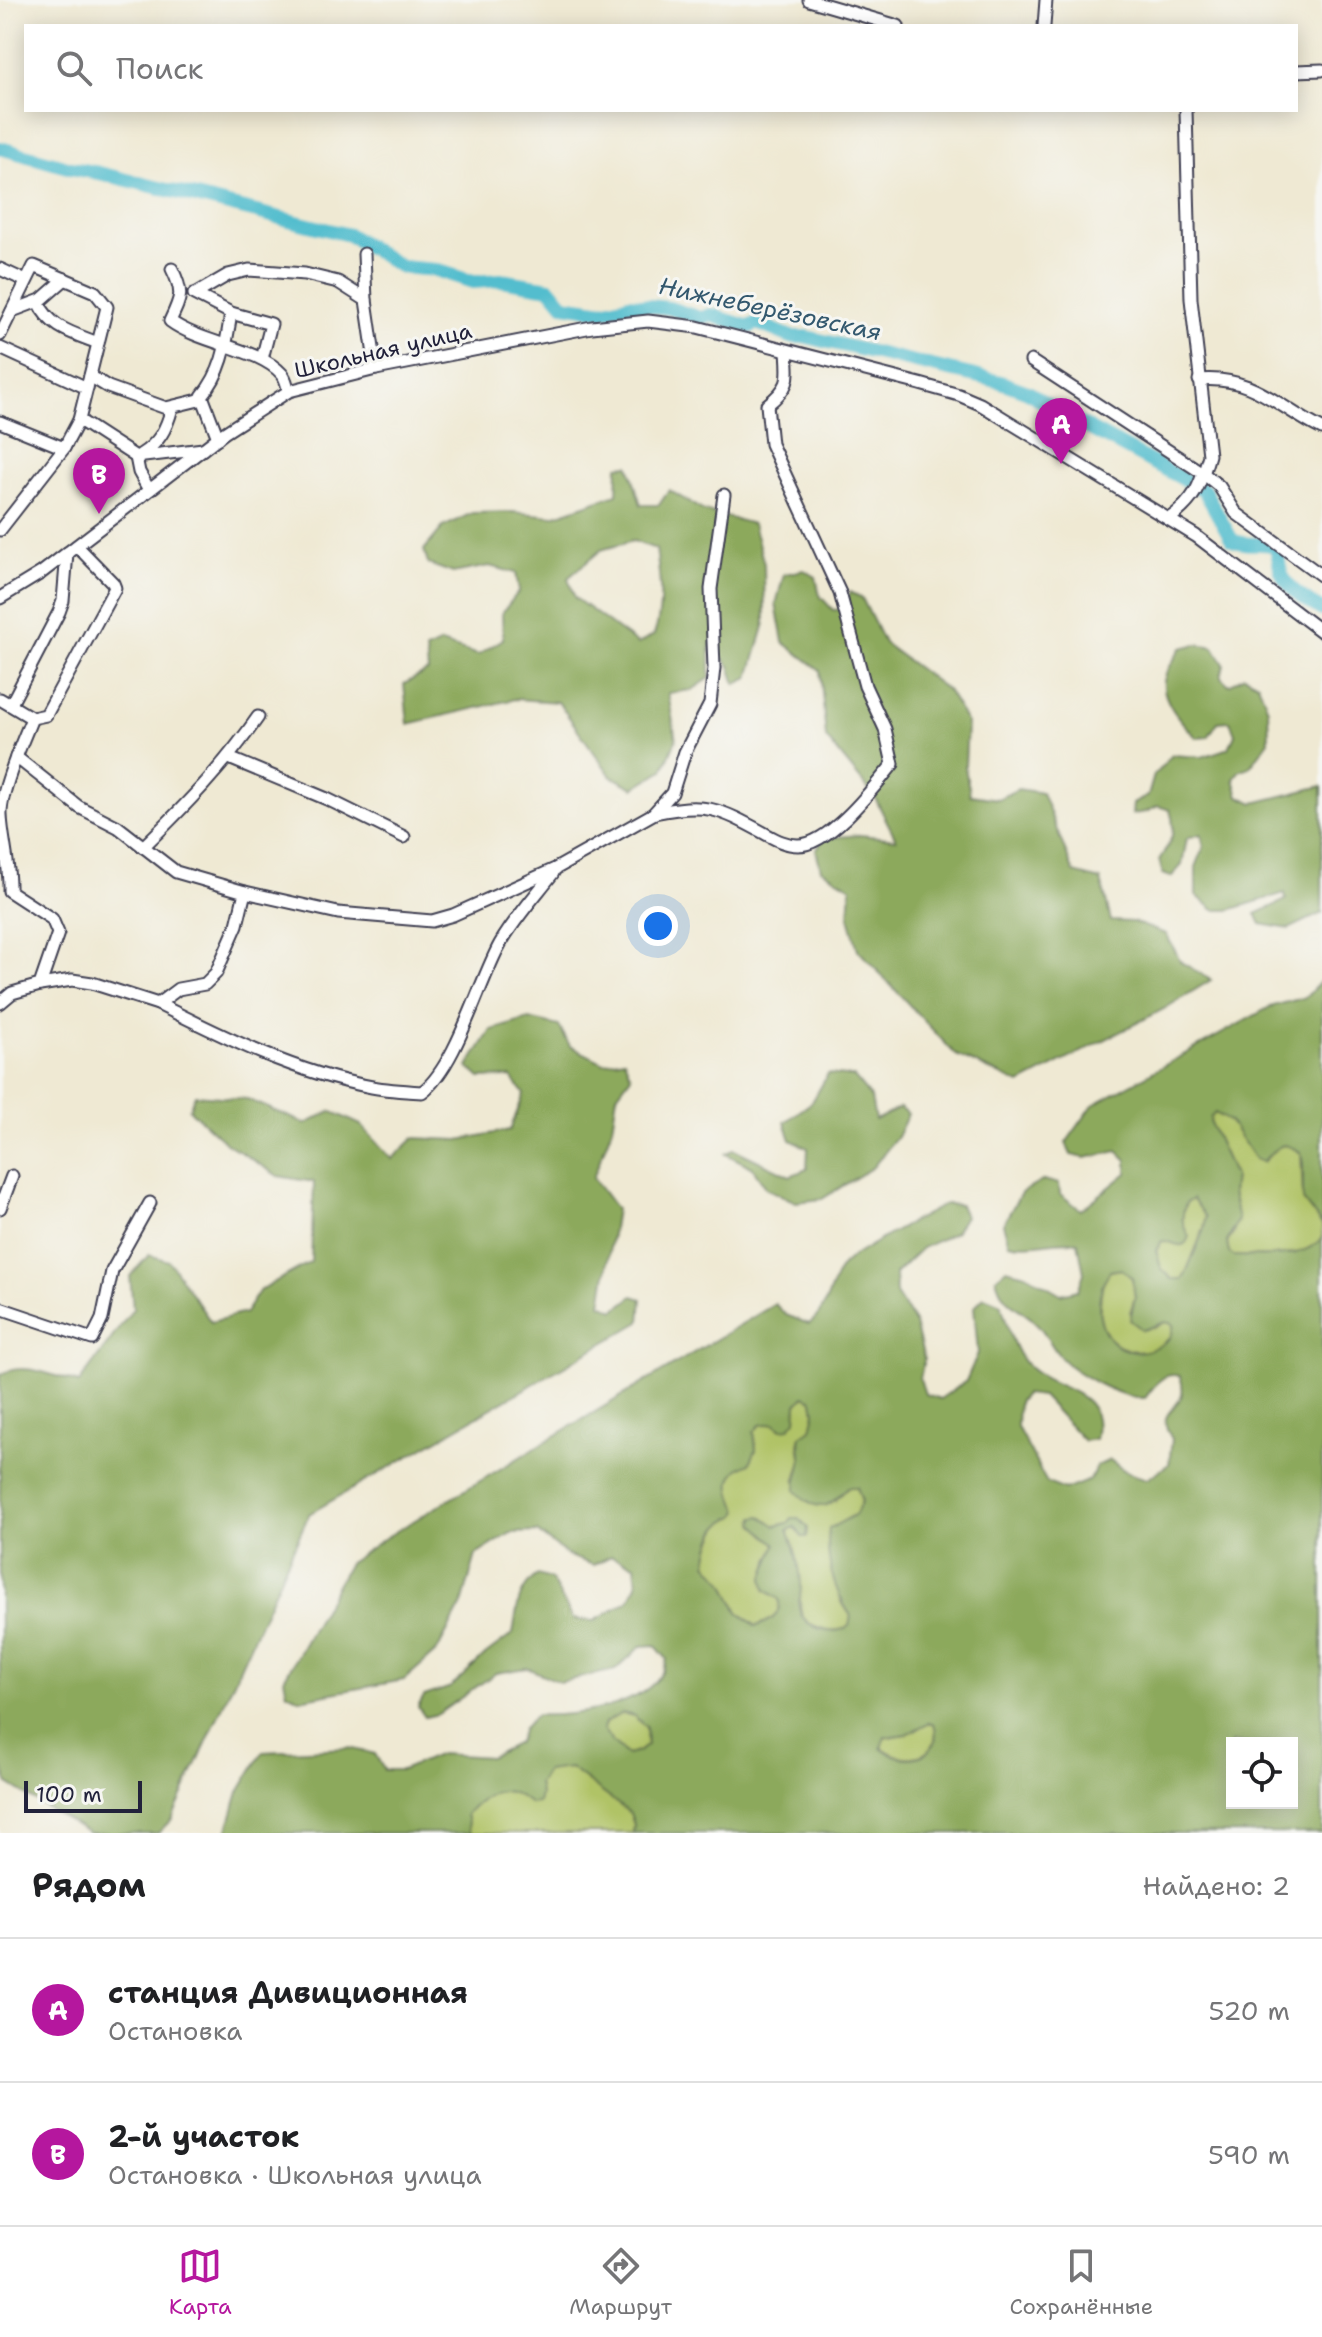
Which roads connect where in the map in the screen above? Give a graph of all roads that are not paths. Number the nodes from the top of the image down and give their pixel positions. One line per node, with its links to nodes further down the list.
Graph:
1 (809, 0): 3 (street)
2 (1046, 0): 4 (street)
3 (891, 24)
4 (1044, 24)
5 (1322, 70): 6 (street)
6 (1298, 71)
7 (1186, 112): 28 (street)
8 (364, 254): 15 (street)
9 (0, 269): 12 (street)
10 (172, 269): 14 (street)
11 (65, 279): 12 (street); 16 (street); 21 (street)
12 (26, 281): 18 (street)
13 (197, 293): 14 (street); 15 (street); 19 (street)
14 (181, 297): 22 (street)
15 (366, 300): 27 (street)
16 (38, 302): 18 (street); 21 (street)
17 (0, 304): 18 (street)
18 (11, 312): 20 (street)
19 (231, 313): 22 (street); 25 (street)
20 (0, 335)
21 (98, 343): 29 (street)
22 (226, 347): 25 (street); 31 (street)
23 (0, 348): 29 (street)
24 (787, 351): 27 (street, Школьная улица); 43 (street, Школьная улица); 55 (street)
25 (262, 359): 30 (street)
26 (1031, 361): 40 (street)
27 (376, 369): 30 (street, Школьная улица)
28 (1199, 380): 35 (street); 40 (street)
29 (89, 382): 32 (street); 33 (street)
30 (289, 391): 36 (street, Школьная улица)
31 (203, 399): 32 (street); 36 (street)
32 (172, 408): 39 (street)
33 (79, 420): 37 (street); 39 (street)
34 (0, 422): 37 (street)
35 (1322, 429)
36 (218, 438): 38 (street, Школьная улица)
37 (64, 448): 44 (street)
38 (204, 448): 39 (street); 41 (street, Школьная улица)
39 (136, 457): 41 (street)
40 (1204, 474): 43 (street); 46 (street)
41 (149, 490): 45 (street, Школьная улица)
42 (724, 495): 55 (street)
43 (1169, 519): 48 (street, Школьная улица)
44 (0, 530)
45 (72, 550): 47 (street, Школьная улица); 49 (street); 51 (street)
46 (1322, 576)
47 (0, 598)
48 (1322, 632)
49 (5, 701): 51 (street)
50 (258, 717): 53 (street)
51 (32, 718): 52 (street)
52 (16, 757): 54 (street); 57 (street)
53 (229, 758): 56 (street); 57 (street)
54 (0, 808): 60 (street)
55 (653, 814): 58 (street)
56 (404, 837)
57 (143, 847): 59 (street)
58 (555, 869): 59 (street); 62 (street)
59 (245, 892): 62 (street)
60 (40, 985): 61 (street); 62 (street)
61 (0, 1003)
62 (158, 1004)
63 (12, 1176): 65 (street)
64 (150, 1203): 66 (street)
65 (0, 1208)
66 (0, 1308)

